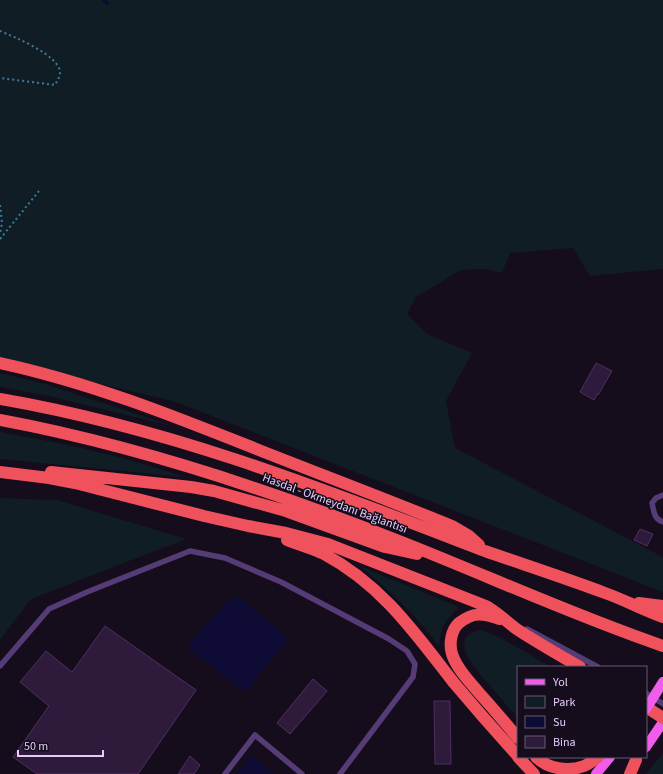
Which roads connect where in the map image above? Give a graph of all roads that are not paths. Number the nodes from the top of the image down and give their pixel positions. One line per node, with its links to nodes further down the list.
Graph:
1 (0, 363): 9 (highway)
2 (0, 398): 9 (highway, Hasdal - Okmeydanı Bağlantısı)
3 (0, 420): 10 (highway, Hasdal - Okmeydanı Bağlantısı)
4 (0, 468): 10 (highway)
5 (0, 472): 8 (highway)
6 (663, 495): 7 (lane)
7 (663, 522)
8 (248, 526): 14 (highway); 30 (highway)
9 (486, 551): 11 (highway, Hasdal - Okmeydanı Bağlantısı)
10 (438, 557): 15 (highway, Hasdal - Okmeydanı Bağlantısı)
11 (630, 602): 12 (highway); 13 (highway)
12 (663, 606)
13 (663, 617)
14 (506, 622): 19 (highway); 20 (lane); 28 (highway)
15 (651, 642): 16 (highway, Hasdal - Okmeydanı Bağlantısı); 17 (highway)
16 (663, 646)
17 (663, 653)
18 (0, 666): 38 (lane)
19 (578, 666)
20 (596, 666)
21 (663, 682): 24 (main road, bridge)
22 (647, 694): 23 (lane)
23 (663, 704)
24 (647, 706)
25 (647, 709): 26 (highway)
26 (663, 718)
27 (663, 722): 29 (main road)
28 (517, 737)
29 (647, 746)
30 (517, 756)
31 (519, 758): 39 (highway)
32 (537, 758): 33 (highway)
33 (596, 758)
34 (609, 758): 40 (main road)
35 (637, 759): 41 (main road); 42 (highway)
36 (225, 774): 37 (lane)
37 (302, 774)
38 (340, 774)
39 (534, 774)
40 (596, 774)
41 (624, 774)
42 (630, 774)

